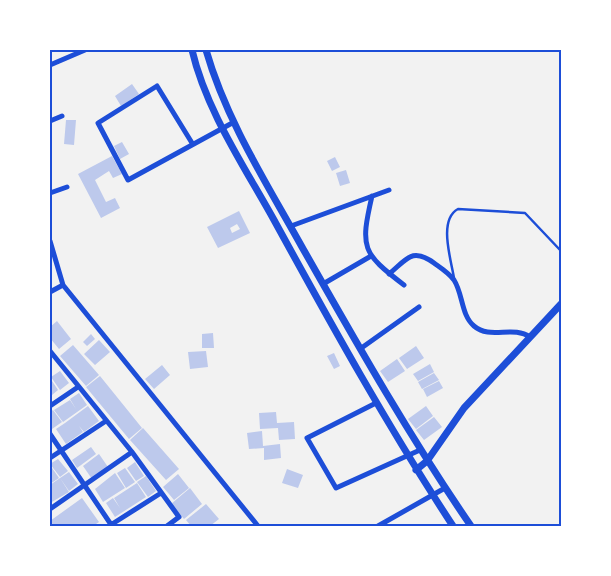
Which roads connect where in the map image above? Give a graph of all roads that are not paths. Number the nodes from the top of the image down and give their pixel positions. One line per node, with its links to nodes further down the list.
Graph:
1 (85, 50): 4 (street)
2 (192, 50): 9 (street)
3 (206, 50): 8 (street)
4 (78, 51): 5 (street)
5 (50, 66)
6 (62, 116): 7 (street)
7 (50, 121)
8 (234, 122): 9 (street); 11 (street)
9 (223, 128): 10 (street); 14 (street)
10 (192, 143): 10 (street)
11 (269, 186): 14 (street); 17 (street)
12 (67, 187): 15 (street)
13 (389, 190): 16 (street)
14 (258, 192): 33 (street)
15 (50, 193)
16 (372, 196): 17 (street); 20 (street)
17 (291, 226): 23 (street)
18 (50, 241): 24 (street)
19 (561, 251): 22 (lane)
20 (371, 256): 21 (street); 23 (street)
21 (389, 274): 22 (street); 25 (street)
22 (454, 280): 29 (street)
23 (323, 284): 30 (street)
24 (63, 285): 26 (street); 51 (street)
25 (404, 286)
26 (50, 292)
27 (561, 304): 29 (street)
28 (419, 307): 30 (street)
29 (530, 337): 42 (street)
30 (360, 349): 37 (street)
31 (50, 351): 32 (street)
32 (78, 387): 34 (street); 35 (street)
33 (376, 403): 40 (street); 40 (street)
34 (50, 406)
35 (106, 420): 38 (street); 39 (street)
36 (50, 434): 38 (street)
37 (420, 450): 40 (street); 42 (street)
38 (62, 451): 41 (street); 44 (street)
39 (132, 452): 44 (street); 46 (street)
40 (407, 456): 43 (street)
41 (50, 458)
42 (427, 461): 43 (street); 45 (street)
43 (416, 470): 47 (street)
44 (85, 486): 48 (street); 49 (street)
45 (445, 488): 47 (street); 54 (street)
46 (161, 493): 49 (street); 50 (street)
47 (432, 495): 52 (street); 53 (street)
48 (50, 509)
49 (110, 526)
50 (167, 526)
51 (258, 526)
52 (378, 526)
53 (453, 526)
54 (471, 526)

